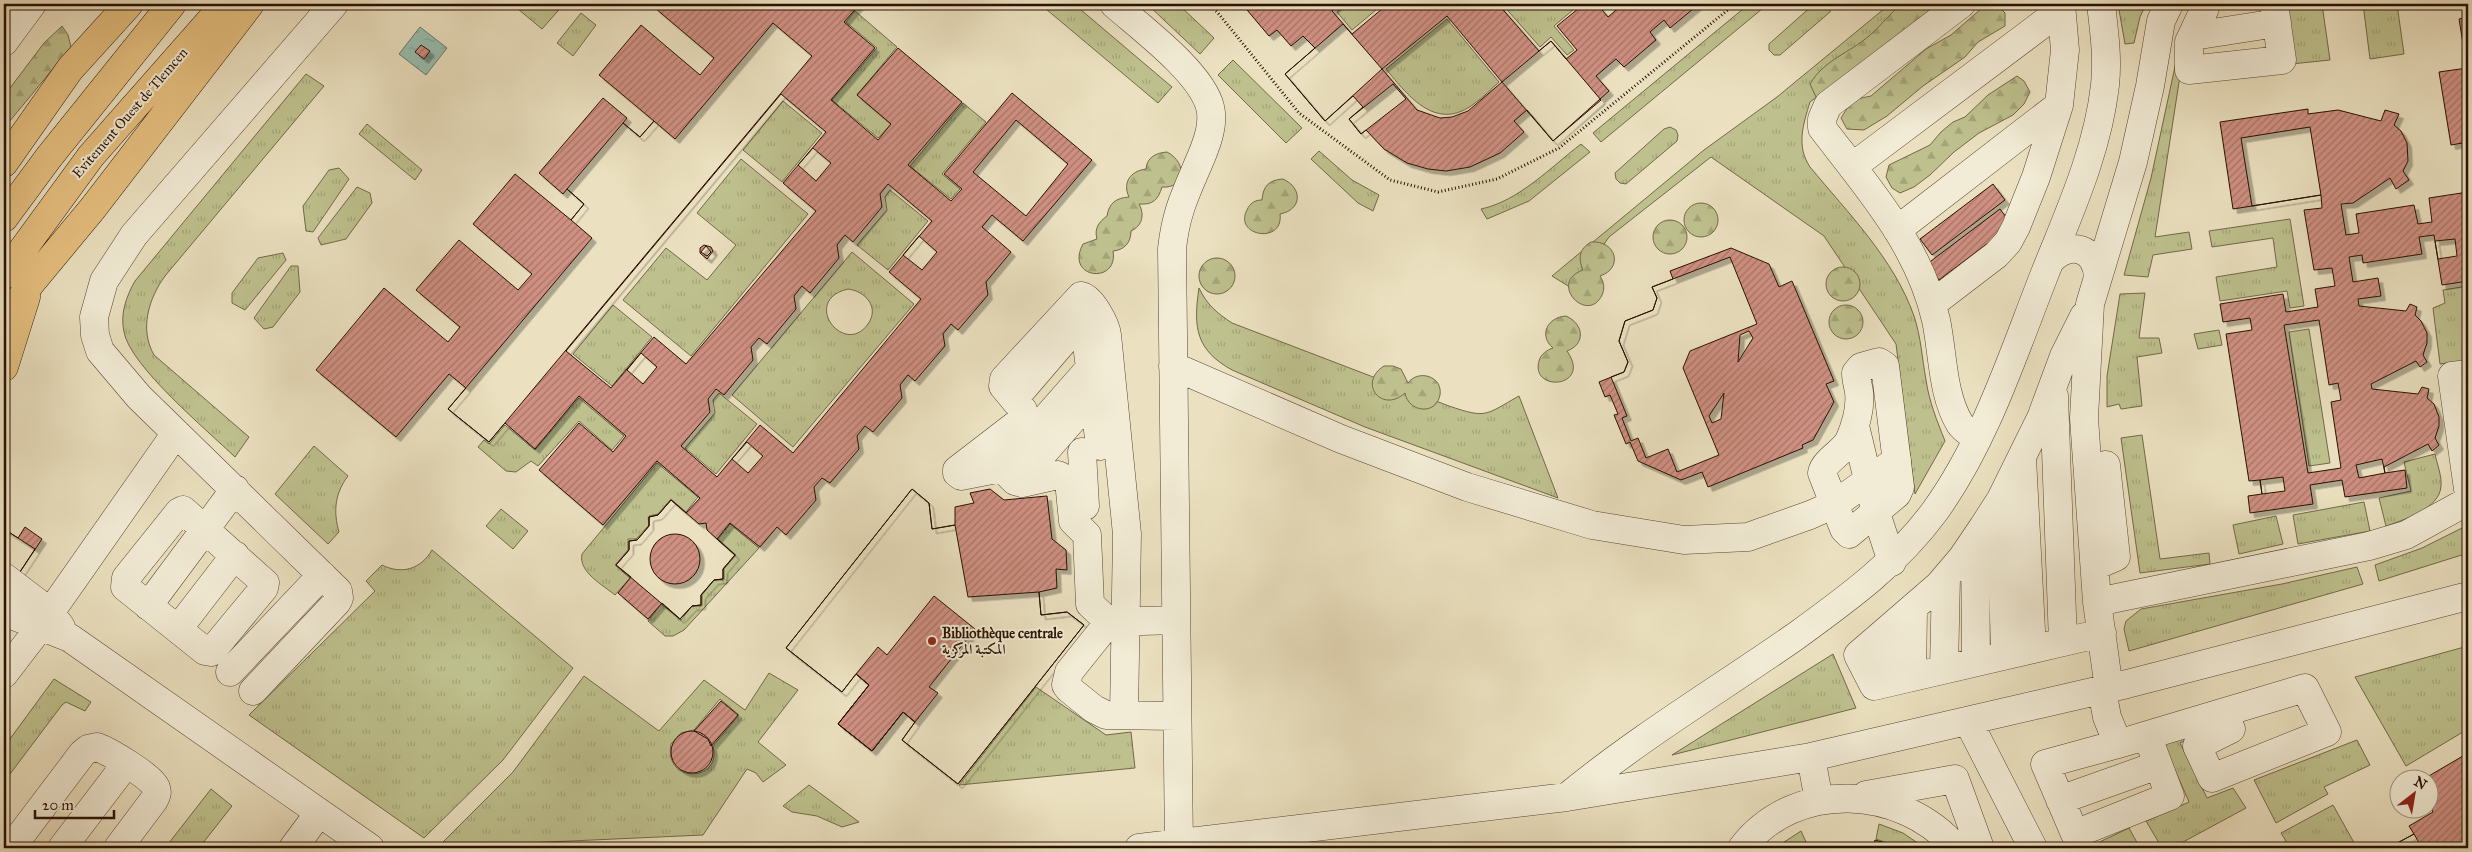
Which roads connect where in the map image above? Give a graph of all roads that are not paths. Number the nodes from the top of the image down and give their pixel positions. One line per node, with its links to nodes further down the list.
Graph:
1 (32, 4): 14 (street)
2 (129, 4): 16 (main road)
3 (172, 4): 18 (main road)
4 (225, 4): 23 (main road, Evitement Ouest de Tlemcen)
5 (250, 4): 24 (main road)
6 (334, 4): 36 (street)
7 (1114, 4): 29 (street)
8 (1961, 4): 17 (street)
9 (2102, 4): 19 (street)
10 (2169, 4): 21 (street)
11 (2061, 7): 15 (street); 17 (street)
12 (2276, 19): 13 (street); 13 (street)
13 (2196, 28)
14 (4, 42)
15 (2058, 105): 20 (street); 25 (street)
16 (4, 163)
17 (1852, 168): 20 (street)
18 (4, 218)
19 (2066, 220): 21 (street); 22 (street)
20 (1898, 230): 25 (street)
21 (2096, 249): 22 (street); 26 (street)
22 (2051, 260): 37 (street)
23 (4, 275)
24 (30, 284): 27 (main road); 30 (main road)
25 (1932, 304): 37 (street)
26 (2090, 304): 32 (street); 59 (street)
27 (4, 325)
28 (1080, 337): 33 (street); 34 (street); 34 (street); 41 (street); 64 (street)
29 (1173, 366): 48 (street); 63 (street)
30 (4, 368)
31 (2468, 374): 45 (street)
32 (2053, 385): 39 (street); 67 (street)
33 (1094, 395): 38 (street); 41 (street)
34 (1019, 406): 41 (street)
35 (1855, 426): 40 (street); 43 (street); 48 (street)
36 (176, 433): 44 (street); 62 (street)
37 (1977, 439): 54 (street)
38 (1090, 441): 42 (street); 51 (street); 64 (street)
39 (2022, 454): 46 (street); 68 (street)
40 (1897, 460): 43 (street); 49 (street)
41 (1010, 475): 42 (street)
42 (1062, 476): 51 (street)
43 (1868, 481): 48 (street); 49 (street)
44 (235, 489): 50 (street); 55 (street)
45 (2468, 489)
46 (2001, 499): 52 (street); 69 (street)
47 (2468, 501): 59 (street)
48 (1835, 504): 49 (street)
49 (1876, 513): 54 (street)
50 (205, 529): 53 (street); 65 (street)
51 (1087, 535): 64 (street)
52 (1975, 540): 56 (street); 70 (street)
53 (235, 555): 65 (street); 65 (street)
54 (1892, 562): 86 (street)
55 (322, 575): 72 (street); 76 (street)
56 (1946, 577): 60 (street); 71 (street)
57 (4, 578): 62 (street)
58 (2468, 596): 75 (street)
59 (2097, 602): 66 (street)
60 (1913, 610): 74 (street); 74 (street)
61 (4, 612): 62 (street)
62 (45, 620): 73 (street); 90 (street)
63 (1176, 620): 64 (street); 79 (street)
64 (1117, 622): 78 (street); 78 (street)
65 (178, 630)
66 (2102, 633): 67 (street); 75 (street)
67 (2063, 642): 68 (street)
68 (2032, 649): 69 (street)
69 (2005, 655): 70 (street)
70 (1976, 662): 71 (street)
71 (1944, 669): 74 (street)
72 (230, 672)
73 (4, 674)
74 (1900, 680)
75 (2106, 689): 80 (street); 82 (street)
76 (254, 691)
77 (2222, 713): 77 (street); 81 (street)
78 (1115, 715): 79 (street)
79 (1177, 716): 91 (street)
80 (1968, 721): 83 (street); 101 (street)
81 (2148, 735): 82 (street); 85 (street)
82 (2118, 744): 88 (street)
83 (1811, 757): 86 (street); 89 (street)
84 (126, 764): 92 (street); 93 (street); 94 (street)
85 (2158, 765): 88 (street); 88 (street)
86 (1567, 797): 91 (street)
87 (1852, 797): 89 (street); 99 (street); 100 (street)
88 (2060, 800)
89 (1819, 801): 98 (street)
90 (319, 813): 95 (street); 96 (street)
91 (1179, 846): 97 (street)
92 (11, 848)
93 (62, 848)
94 (118, 848)
95 (293, 848)
96 (370, 848)
97 (1139, 848)
98 (1742, 848)
99 (1956, 848)
100 (1980, 848)
101 (2033, 848)

